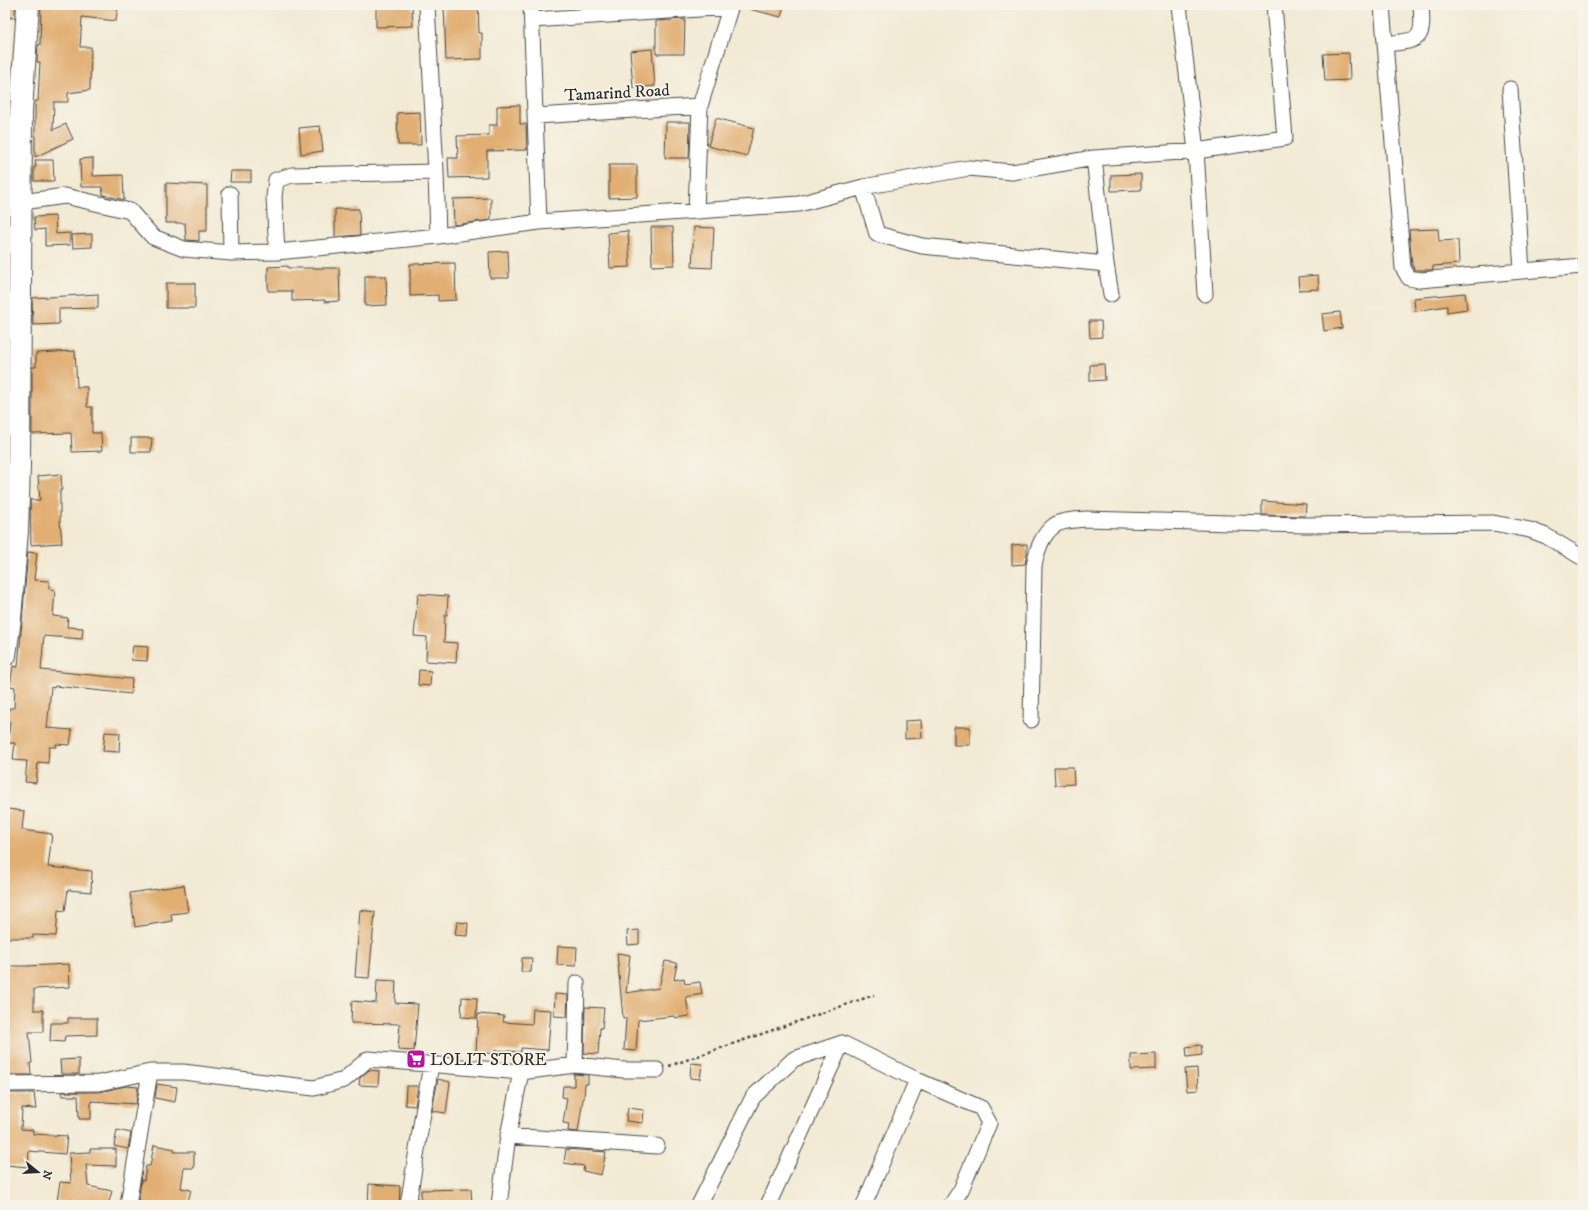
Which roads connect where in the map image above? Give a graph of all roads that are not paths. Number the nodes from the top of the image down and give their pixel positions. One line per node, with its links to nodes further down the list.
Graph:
1 (28, 5): 19 (main road)
2 (426, 5): 16 (street)
3 (531, 5): 9 (street)
4 (1179, 5): 14 (street)
5 (1274, 5): 14 (street)
6 (1382, 5): 10 (street)
7 (1421, 5): 10 (street)
8 (730, 6): 9 (street); 12 (street)
9 (532, 20): 13 (street)
10 (1386, 44): 27 (street)
11 (1510, 89): 27 (street)
12 (700, 106): 13 (street, Tamarind Road); 20 (street)
13 (536, 116): 21 (street)
14 (1196, 151): 15 (street); 29 (street)
15 (1094, 158): 17 (street); 25 (street)
16 (436, 172): 22 (street); 23 (street)
17 (863, 187): 20 (street); 25 (street)
18 (230, 194): 24 (street)
19 (13, 204): 24 (street); 31 (main road)
20 (696, 211): 21 (street)
21 (539, 222): 22 (street)
22 (438, 236): 23 (street)
23 (277, 252): 24 (street)
24 (231, 254)
25 (1106, 264): 28 (street)
26 (1583, 266): 27 (street)
27 (1522, 271)
28 (1111, 294)
29 (1205, 294)
30 (1583, 558): 32 (street)
31 (5, 655)
32 (1032, 720)
33 (577, 983): 36 (street)
34 (842, 1043): 40 (street); 47 (street); 48 (street)
35 (431, 1064): 38 (street); 39 (street); 45 (street)
36 (575, 1065): 37 (street); 39 (street)
37 (657, 1070)
38 (150, 1072): 41 (street); 44 (street)
39 (521, 1072): 42 (street)
40 (917, 1080): 49 (street); 50 (street)
41 (5, 1084)
42 (508, 1136): 43 (street); 46 (street)
43 (657, 1146)
44 (128, 1205)
45 (408, 1205)
46 (499, 1205)
47 (699, 1205)
48 (768, 1205)
49 (864, 1205)
50 (951, 1205)

